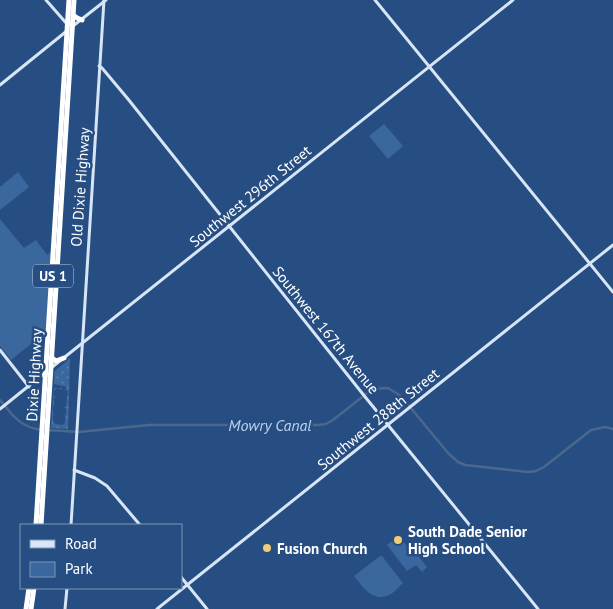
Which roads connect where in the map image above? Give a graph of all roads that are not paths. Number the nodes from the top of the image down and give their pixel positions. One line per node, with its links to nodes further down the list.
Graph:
1 (46, 0): 9 (street)
2 (69, 0): 9 (highway, US 1)
3 (74, 0): 7 (highway, US 1)
4 (375, 0): 12 (street)
5 (513, 0): 12 (street, Southwest 296th Street)
6 (104, 1): 8 (street); 11 (street, Old Dixie Highway)
7 (73, 15): 8 (highway); 9 (highway, US 1)
8 (82, 20): 9 (street)
9 (68, 30): 10 (highway, US 1); 10 (highway); 13 (street); 14 (highway, US 1)
10 (70, 60): 15 (highway, US 1)
11 (99, 66): 21 (street, Southwest 167th Avenue); 29 (street, Old Dixie Highway)
12 (429, 67): 21 (street, Southwest 296th Street); 26 (street)
13 (0, 85)
14 (64, 88): 15 (highway); 16 (highway, US 1)
15 (67, 117): 17 (highway, US 1)
16 (62, 124): 17 (highway); 18 (highway, US 1)
17 (65, 153): 20 (highway, US 1)
18 (57, 203): 19 (highway, US 1); 20 (highway)
19 (56, 216): 20 (highway, US 1); 23 (highway)
20 (58, 224): 23 (highway, US 1); 25 (highway, US 1)
21 (229, 227): 30 (street, Southwest 296th Street); 44 (street, Southwest 167th Avenue)
22 (65, 230): 23 (highway)
23 (60, 235): 25 (highway, US 1)
24 (613, 246): 26 (street, Southwest 288th Street)
25 (56, 262): 28 (highway, Dixie Highway / US 1)
26 (590, 264): 27 (street); 44 (street, Southwest 288th Street)
27 (613, 292)
28 (52, 326): 35 (highway, Dixie Highway / US 1); 37 (highway); 38 (highway, Dixie Highway / US 1)
29 (83, 331): 30 (street); 31 (street, Old Dixie Highway)
30 (96, 333): 31 (street, Southwest 296th Street)
31 (83, 344): 32 (street, Southwest 296th Street); 34 (street, Old Dixie Highway)
32 (76, 349): 34 (street); 36 (street, Southwest 296th Street)
33 (0, 350): 41 (street)
34 (83, 352): 46 (street, Old Dixie Highway)
35 (52, 358): 36 (highway); 37 (highway, Dixie Highway / US 1)
36 (64, 358): 37 (street, Southwest 296th Street)
37 (52, 368): 38 (street, Southwest 296th Street); 43 (highway, Dixie Highway / US 1)
38 (47, 372): 39 (street, Southwest 296th Street); 40 (highway, Dixie Highway / US 1); 43 (highway)
39 (38, 379): 40 (highway); 41 (street, Southwest 296th Street)
40 (46, 382): 45 (highway, Dixie Highway / US 1)
41 (29, 387): 42 (street, Southwest 296th Street)
42 (1, 409)
43 (49, 412): 45 (highway, Dixie Highway / US 1)
44 (388, 426): 53 (street, Southwest 288th Street); 60 (street, Southwest 167th Avenue)
45 (45, 430): 47 (highway, Dixie Highway / US 1); 47 (highway, Dixie Highway / US 1)
46 (74, 470): 50 (street, Old Dixie Highway); 51 (street)
47 (42, 482): 48 (highway, Dixie Highway / US 1); 49 (highway)
48 (36, 524)
49 (41, 524)
50 (71, 524)
51 (139, 524)
52 (182, 578): 53 (street)
53 (187, 585): 58 (street, Southwest 288th Street); 59 (street)
54 (31, 589): 56 (highway)
55 (67, 589): 57 (street)
56 (29, 607)
57 (65, 609)
58 (157, 609)
59 (207, 609)
60 (538, 609)

